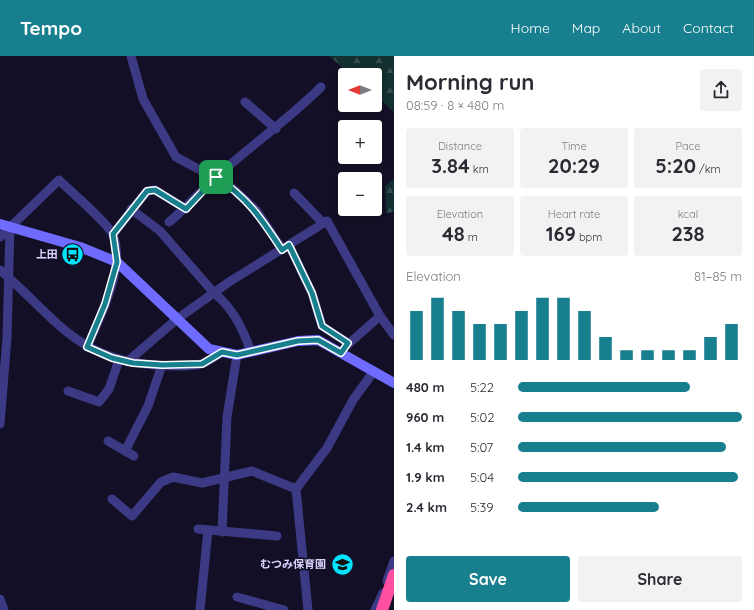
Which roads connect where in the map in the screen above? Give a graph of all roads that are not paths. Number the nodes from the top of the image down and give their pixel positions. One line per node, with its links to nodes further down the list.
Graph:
1 (131, 56): 5 (street)
2 (321, 87): 4 (street)
3 (245, 102): 4 (street)
4 (276, 129): 5 (street)
5 (216, 177): 8 (street); 14 (street)
6 (294, 194): 10 (street)
7 (131, 209): 8 (street); 12 (street); 18 (street)
8 (186, 209): 9 (street)
9 (169, 222)
10 (323, 223): 14 (street); 19 (street)
11 (5, 225): 12 (street); 13 (street); 15 (street); 17 (street)
12 (113, 234): 15 (street)
13 (0, 237)
14 (285, 247): 18 (street); 22 (street)
15 (117, 262): 20 (street); 23 (street)
16 (0, 270): 17 (street)
17 (8, 277): 23 (street); 33 (street)
18 (214, 293): 20 (street); 25 (street)
19 (380, 316): 21 (street); 22 (street)
20 (177, 319): 24 (street); 28 (street)
21 (394, 335)
22 (348, 343): 26 (street)
23 (87, 347): 28 (street)
24 (222, 352): 27 (street); 29 (street)
25 (251, 352): 26 (street); 27 (street)
26 (341, 353): 30 (street)
27 (237, 355): 37 (street)
28 (123, 361): 29 (street); 32 (street)
29 (162, 365): 35 (street)
30 (374, 372): 31 (street); 38 (street)
31 (394, 383)
32 (68, 391)
33 (0, 424)
34 (108, 441): 35 (street)
35 (125, 451): 36 (street)
36 (134, 456)
37 (226, 477): 38 (street); 39 (street); 42 (street)
38 (296, 489): 51 (street)
39 (112, 499)
40 (198, 529): 41 (street)
41 (208, 530): 42 (street); 49 (street)
42 (222, 532): 43 (street)
43 (277, 536)
44 (394, 561): 52 (street)
45 (394, 575): 53 (highway)
46 (237, 596): 50 (street)
47 (0, 599): 48 (street)
48 (4, 610)
49 (200, 610)
50 (284, 610)
51 (308, 610)
52 (375, 610)
53 (382, 610)

